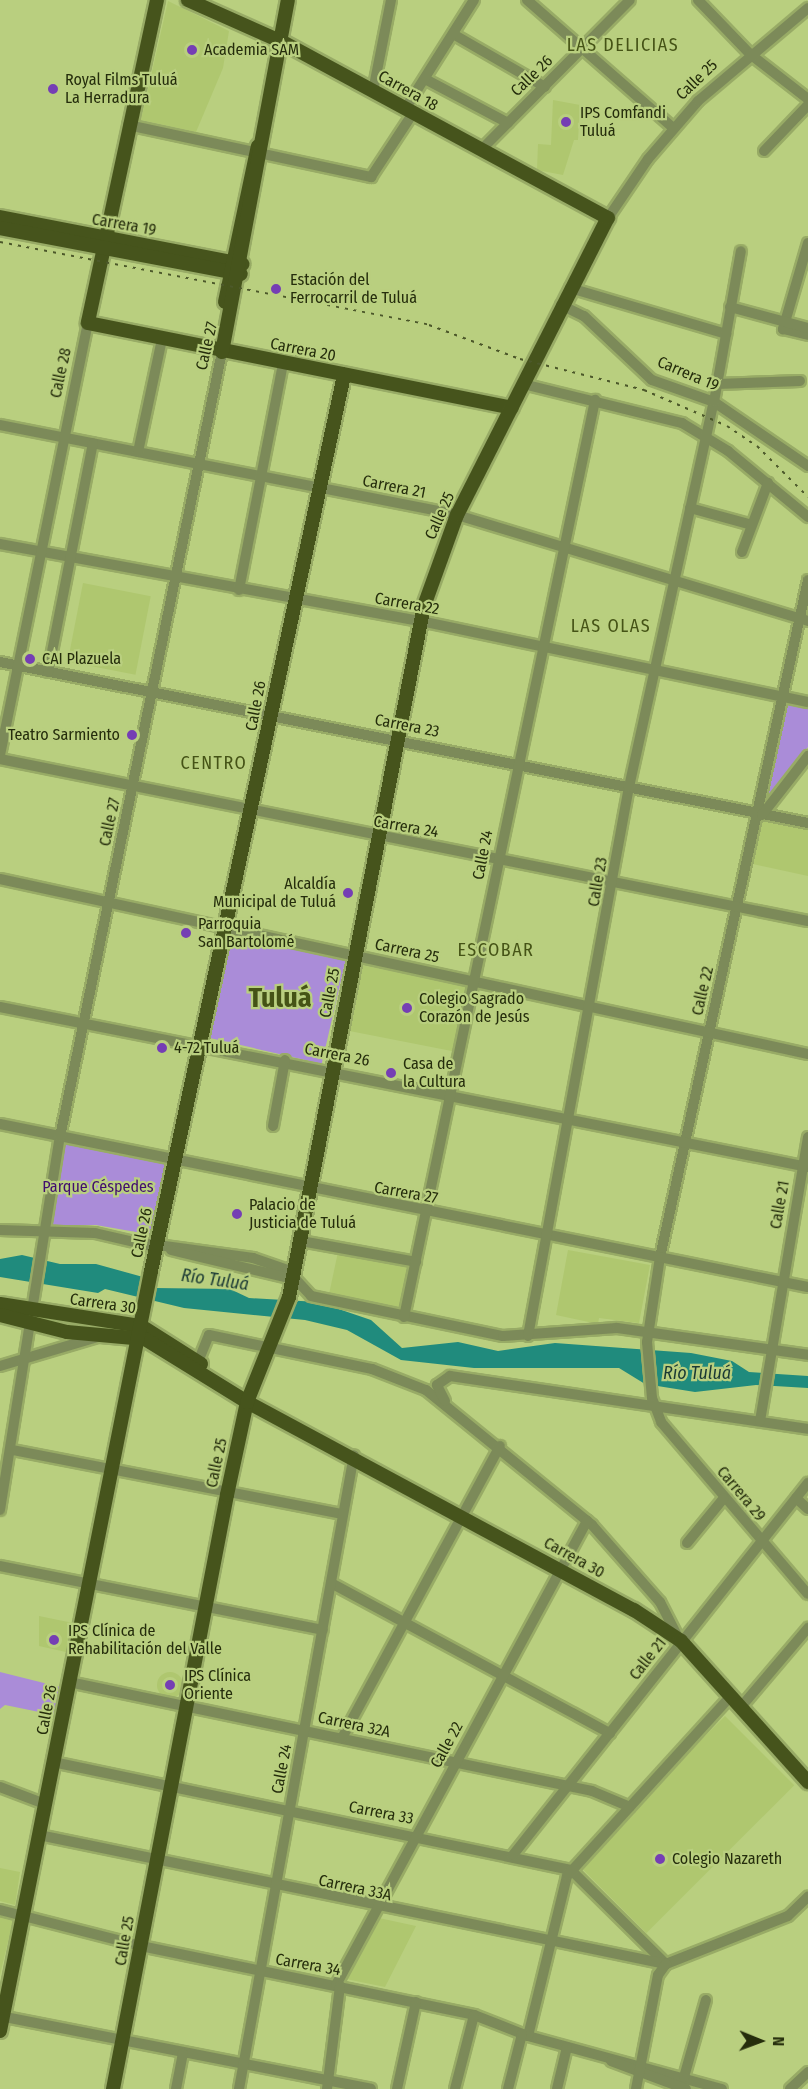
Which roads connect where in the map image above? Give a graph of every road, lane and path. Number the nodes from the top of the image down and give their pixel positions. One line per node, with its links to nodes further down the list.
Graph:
1 (156, 0): 21 (main road, Calle 28)
2 (188, 0): 11 (main road, Carrera 18)
3 (288, 0): 11 (main road, Calle 27)
4 (391, 0): 16 (street)
5 (474, 0): 10 (street)
6 (527, 0): 12 (street)
7 (630, 0): 12 (street, Calle 26)
8 (698, 0): 13 (street)
9 (808, 8): 13 (street, Calle 25)
10 (453, 34): 14 (street); 15 (street)
11 (280, 41): 16 (main road, Carrera 18); 23 (main road, Calle 27)
12 (583, 50): 15 (street, Calle 26); 22 (street)
13 (750, 54): 17 (street); 22 (street, Calle 25)
14 (424, 79): 19 (street); 20 (street)
15 (545, 87): 20 (street, Calle 26)
16 (373, 91): 19 (main road, Carrera 18)
17 (808, 99)
18 (808, 105): 25 (street)
19 (409, 111): 23 (street); 24 (main road, Carrera 18)
20 (508, 123): 24 (street, Calle 26)
21 (128, 125): 23 (street); 30 (main road, Calle 28)
22 (673, 128): 27 (street, Calle 25)
23 (258, 149): 32 (main road, Calle 27)
24 (481, 150): 27 (main road, Carrera 18)
25 (764, 151)
26 (0, 217): 30 (main road, Carrera 19)
27 (608, 218): 33 (main road, Calle 25)
28 (0, 228): 30 (main road, Carrera 19)
29 (808, 243): 36 (street)
30 (103, 244): 32 (main road, Carrera 19); 37 (main road, Calle 28)
31 (741, 251): 35 (street)
32 (237, 268): 42 (main road, Calle 27)
33 (570, 288): 34 (main road, Calle 25); 39 (street)
34 (561, 306): 46 (main road, Calle 25); 49 (street, Carrera 19)
35 (730, 307): 36 (street); 39 (street)
36 (784, 321): 38 (street); 40 (street)
37 (88, 323): 41 (main road, Carrera 20); 53 (street, Calle 28)
38 (808, 328)
39 (726, 334): 47 (street)
40 (808, 335)
41 (162, 339): 42 (main road, Carrera 20); 55 (street)
42 (218, 351): 43 (main road, Carrera 20); 56 (street, Calle 27)
43 (283, 363): 44 (main road, Carrera 20); 58 (street)
44 (344, 375): 50 (main road, Carrera 20); 60 (main road, Calle 26)
45 (800, 381): 47 (street)
46 (523, 384): 48 (street); 50 (main road, Calle 25)
47 (717, 384): 49 (street)
48 (595, 400): 52 (street); 66 (street, Calle 24)
49 (714, 402): 52 (street, Calle 23); 57 (street, Carrera 19)
50 (512, 408): 62 (main road, Calle 25)
51 (0, 425): 53 (street, Carrera 21)
52 (706, 435): 59 (street); 61 (street, Calle 23)
53 (64, 437): 54 (street, Carrera 21); 67 (street, Calle 28)
54 (93, 443): 55 (street, Carrera 21); 69 (street)
55 (138, 452): 56 (street, Carrera 21)
56 (198, 464): 58 (street, Carrera 21); 70 (street, Calle 27)
57 (808, 466)
58 (261, 476): 60 (street, Carrera 21); 73 (street)
59 (768, 483): 63 (street); 64 (street)
60 (319, 488): 62 (street, Carrera 21); 74 (main road, Calle 26)
61 (690, 508): 64 (street); 72 (street, Calle 23)
62 (457, 515): 66 (street, Carrera 21); 76 (main road, Calle 25)
63 (808, 517)
64 (752, 525): 68 (street)
65 (0, 544): 67 (street, Carrera 22)
66 (564, 549): 72 (street, Carrera 21); 77 (street, Calle 24)
67 (41, 552): 69 (street, Carrera 22); 79 (street, Calle 28)
68 (742, 552)
69 (70, 558): 70 (street, Carrera 22); 81 (street)
70 (175, 578): 73 (street, Carrera 22); 82 (street, Calle 27)
71 (808, 580): 75 (street, Calle 22)
72 (674, 582): 75 (street, Carrera 21); 80 (street, Calle 23)
73 (239, 590): 74 (street, Carrera 22)
74 (294, 600): 76 (street, Carrera 22); 85 (main road, Calle 26)
75 (804, 620): 83 (street, Calle 22)
76 (420, 621): 77 (street, Carrera 22); 86 (main road, Calle 25)
77 (541, 646): 80 (street, Carrera 22); 89 (street, Calle 24)
78 (0, 662): 79 (street, Carrera 23)
79 (19, 666): 81 (street, Carrera 23); 88 (street, Calle 28)
80 (653, 670): 83 (street, Carrera 22); 91 (street, Calle 23)
81 (48, 672): 82 (street, Carrera 23)
82 (153, 693): 85 (street, Carrera 23); 90 (street, Calle 27)
83 (782, 697): 84 (street, Carrera 22); 93 (street, Calle 22)
84 (808, 702)
85 (271, 715): 86 (street, Carrera 23); 92 (main road, Calle 26)
86 (397, 739): 89 (street, Carrera 23); 95 (main road, Calle 25)
87 (808, 756): 93 (street)
88 (0, 757): 90 (street, Carrera 24)
89 (516, 763): 91 (street, Carrera 23); 96 (street, Calle 24)
90 (134, 787): 92 (street, Carrera 24); 99 (street, Calle 27)
91 (629, 787): 93 (street, Carrera 23); 98 (street, Calle 23)
92 (252, 812): 95 (street, Carrera 24); 102 (main road, Calle 26)
93 (760, 814): 94 (street, Carrera 23); 100 (street, Calle 22)
94 (808, 823)
95 (378, 838): 96 (street, Carrera 24); 103 (main road, Calle 25)
96 (498, 859): 98 (street, Carrera 24); 104 (street, Calle 24)
97 (0, 879): 99 (street, Carrera 25)
98 (613, 882): 100 (street, Carrera 24); 105 (street, Calle 23)
99 (110, 900): 102 (street, Carrera 25); 107 (street, Calle 27)
100 (737, 907): 101 (street, Carrera 24); 108 (street, Calle 22)
101 (808, 921)
102 (227, 925): 103 (street, Carrera 25); 109 (main road, Calle 26)
103 (354, 954): 104 (street, Carrera 25); 112 (main road, Calle 25)
104 (474, 981): 105 (street, Carrera 25); 113 (street, Calle 24)
105 (592, 1005): 108 (street, Carrera 25); 114 (street, Calle 23)
106 (0, 1006): 107 (street, Carrera 26)
107 (84, 1022): 109 (street, Carrera 26); 117 (street, Calle 27)
108 (709, 1032): 110 (street, Carrera 25); 119 (street, Calle 22)
109 (200, 1043): 111 (street, Carrera 26); 120 (main road, Calle 26)
110 (808, 1054)
111 (285, 1060): 112 (street, Carrera 26); 116 (street)
112 (332, 1070): 113 (street, Carrera 26); 122 (main road, Calle 25)
113 (449, 1092): 114 (street, Carrera 26); 123 (street, Calle 24)
114 (570, 1116): 119 (street, Carrera 26); 126 (street, Calle 23)
115 (0, 1124): 117 (street, Carrera 27)
116 (273, 1126)
117 (60, 1137): 120 (street, Carrera 27); 125 (street, Calle 27)
118 (808, 1137): 121 (street, Calle 21)
119 (685, 1140): 121 (street, Carrera 26); 129 (street, Calle 22)
120 (175, 1161): 122 (street, Carrera 27); 128 (main road, Calle 26)
121 (805, 1166): 132 (street, Calle 21)
122 (311, 1190): 123 (street, Carrera 27); 127 (main road, Calle 25)
123 (426, 1212): 126 (street, Carrera 27); 130 (street, Calle 24)
124 (0, 1230): 125 (street)
125 (42, 1233): 128 (street); 135 (street, Calle 27)
126 (546, 1236): 129 (street, Carrera 27); 139 (street, Calle 23)
127 (301, 1241): 130 (street); 131 (main road, Calle 25)
128 (154, 1244): 131 (street); 138 (main road, Calle 26)
129 (660, 1257): 132 (street, Carrera 27); 140 (street, Calle 22)
130 (416, 1263): 137 (street, Calle 24)
131 (293, 1279): 137 (street); 142 (main road, Calle 25)
132 (782, 1281): 133 (street, Carrera 27); 143 (street, Calle 21)
133 (808, 1287)
134 (0, 1304): 135 (main road, Carrera 30)
135 (29, 1309): 136 (main road, Carrera 30); 138 (main road, Carrera 30); 141 (main road, Carrera 30); 145 (street, Calle 27)
136 (0, 1315)
137 (404, 1317): 139 (street)
138 (141, 1325): 141 (main road, Carrera 30); 146 (main road, Carrera 30); 148 (main road, Carrera 30); 156 (main road, Calle 26)
139 (528, 1336): 140 (street)
140 (647, 1336): 143 (street); 150 (street, Calle 22)
141 (100, 1337): 145 (street)
142 (272, 1341): 146 (street); 148 (main road, Calle 25); 149 (street)
143 (771, 1354): 144 (street); 151 (street, Calle 21)
144 (808, 1355)
145 (25, 1357): 147 (street); 154 (street, Calle 27)
146 (198, 1362): 148 (main road, Carrera 30)
147 (0, 1366)
148 (249, 1398): 155 (main road, Carrera 30); 158 (main road, Calle 25)
149 (445, 1402): 150 (street); 153 (street)
150 (655, 1410): 151 (street); 159 (street, Carrera 29)
151 (760, 1421): 152 (street)
152 (808, 1429)
153 (500, 1446): 164 (street); 165 (street)
154 (13, 1450): 156 (street); 161 (street, Calle 27)
155 (354, 1455): 163 (street, Calle 24); 164 (main road, Carrera 30)
156 (111, 1471): 158 (street); 171 (main road, Calle 26)
157 (808, 1483): 160 (street, Calle 21)
158 (227, 1495): 163 (street); 173 (main road, Calle 25)
159 (724, 1498): 166 (street, Carrera 29); 167 (street)
160 (796, 1498): 162 (street); 166 (street, Calle 21)
161 (1, 1502)
162 (808, 1509)
163 (343, 1514): 170 (street, Calle 24)
164 (460, 1514): 169 (main road, Carrera 30); 174 (street)
165 (587, 1521): 169 (street, Calle 22); 177 (street)
166 (760, 1541): 172 (street, Carrera 29); 177 (street, Calle 21)
167 (687, 1543)
168 (0, 1566): 171 (street)
169 (560, 1569): 177 (main road, Carrera 30); 178 (street, Calle 22)
170 (331, 1583): 174 (street); 176 (street, Calle 24)
171 (89, 1584): 173 (street); 179 (main road, Calle 26)
172 (808, 1594)
173 (203, 1608): 176 (street); 181 (main road, Calle 25)
174 (402, 1622): 178 (street); 185 (street)
175 (808, 1628): 182 (street)
176 (323, 1630): 183 (street, Calle 24)
177 (681, 1641): 180 (main road, Carrera 30); 184 (street, Calle 21)
178 (505, 1673): 184 (street); 187 (street, Calle 22)
179 (69, 1682): 181 (street, Carrera 32A); 186 (main road, Calle 26)
180 (731, 1696): 182 (main road, Carrera 30); 193 (street)
181 (185, 1705): 183 (street, Carrera 32A); 189 (main road, Calle 25)
182 (741, 1707): 188 (main road, Carrera 30)
183 (304, 1731): 185 (street, Carrera 32A); 194 (street, Calle 24)
184 (610, 1733): 191 (street, Calle 21)
185 (342, 1738): 187 (street, Carrera 32A)
186 (54, 1762): 189 (street, Carrera 33); 192 (main road, Calle 26)
187 (454, 1762): 191 (street, Carrera 32A); 196 (street, Calle 22)
188 (806, 1774)
189 (169, 1785): 194 (street, Carrera 33); 198 (main road, Calle 25)
190 (0, 1787): 192 (street)
191 (565, 1787): 193 (street, Carrera 32A); 197 (street, Calle 21)
192 (45, 1804): 195 (main road, Calle 26)
193 (630, 1807): 199 (street)
194 (290, 1810): 196 (street, Carrera 33); 200 (street, Calle 24)
195 (39, 1834): 198 (street, Carrera 33A); 204 (main road, Calle 26)
196 (415, 1834): 197 (street, Carrera 33); 202 (street, Calle 22)
197 (513, 1855): 199 (street, Carrera 33)
198 (156, 1863): 200 (street, Carrera 33A); 206 (main road, Calle 25)
199 (571, 1870): 205 (street); 207 (street)
200 (274, 1887): 202 (street, Carrera 33A); 208 (street, Calle 24)
201 (808, 1897): 207 (street)
202 (378, 1908): 205 (street, Carrera 33A); 209 (street, Calle 22)
203 (0, 1910): 204 (street, Carrera 34)
204 (22, 1918): 206 (street, Carrera 34); 213 (main road, Calle 26)
205 (550, 1941): 207 (street, Carrera 33A); 215 (street)
206 (141, 1946): 208 (street, Carrera 34); 216 (main road, Calle 25)
207 (666, 1964): 220 (street)
208 (259, 1971): 209 (street, Carrera 34); 219 (street, Calle 24)
209 (338, 1985): 211 (street, Carrera 34); 223 (street, Calle 22)
210 (706, 2000): 222 (street)
211 (416, 2002): 212 (street, Carrera 34); 228 (street)
212 (474, 2015): 215 (street, Carrera 34); 229 (street)
213 (1, 2016): 214 (main road, Calle 26); 216 (street)
214 (0, 2031)
215 (525, 2035): 217 (street, Carrera 34); 230 (street)
216 (123, 2041): 218 (street); 224 (main road, Calle 25)
217 (567, 2048): 220 (street, Carrera 34); 231 (street)
218 (183, 2054): 219 (street); 225 (street)
219 (244, 2066): 223 (street); 226 (street, Calle 24)
220 (640, 2069): 222 (street, Carrera 34); 232 (street); 233 (street, Carrera 34)
221 (808, 2072): 235 (street)
222 (684, 2077): 234 (street, Carrera 34)
223 (328, 2086): 227 (street)
224 (113, 2089)
225 (176, 2089)
226 (239, 2089)
227 (371, 2089)
228 (397, 2089)
229 (455, 2089)
230 (508, 2089)
231 (556, 2089)
232 (636, 2089)
233 (687, 2089)
234 (722, 2089)
235 (790, 2089)

